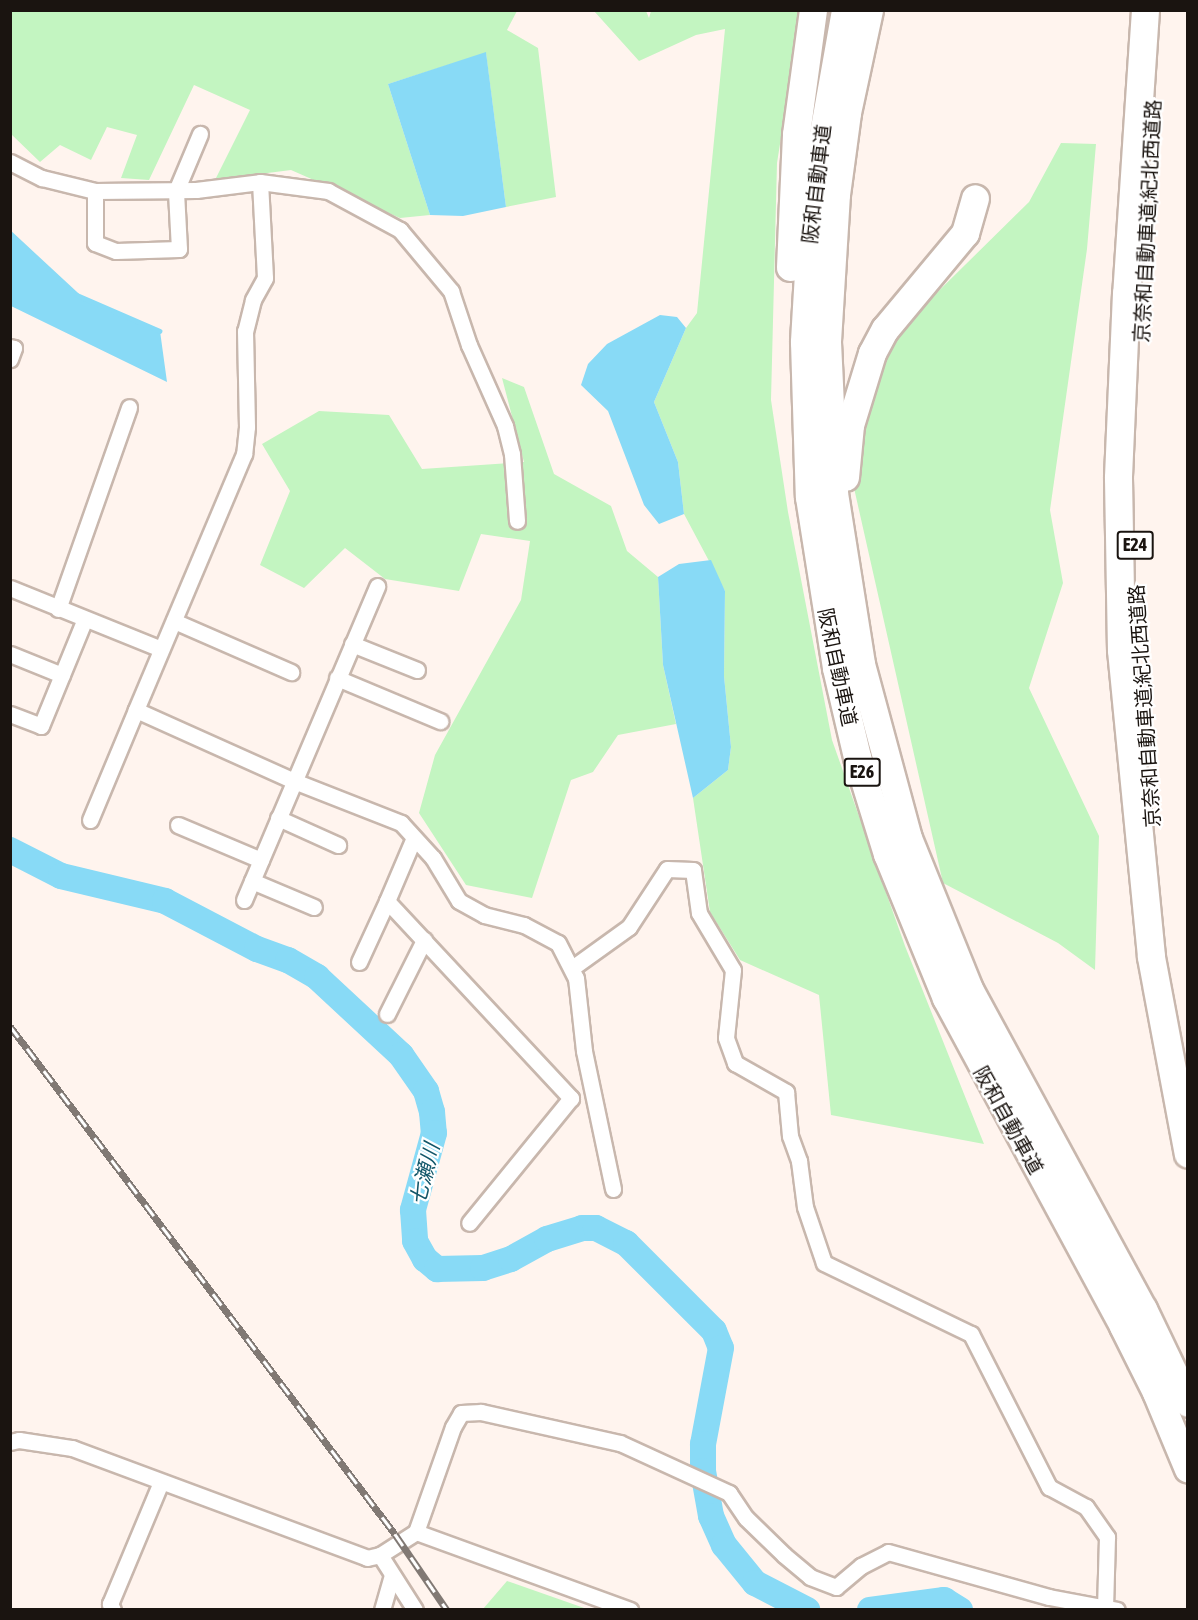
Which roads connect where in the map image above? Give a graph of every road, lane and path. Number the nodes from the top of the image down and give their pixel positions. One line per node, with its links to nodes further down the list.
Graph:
1 (813, 10): 15 (highway)
2 (845, 10): 15 (highway, 阪和自動車道 / E26)
3 (869, 10): 36 (highway, 阪和自動車道 / E26)
4 (1145, 10): 49 (highway, 京奈和自動車道;紀北西道路 / E24)
5 (1162, 10): 48 (highway, 京奈和自動車道;紀北西道路 / E24)
6 (200, 134): 10 (street)
7 (10, 162): 9 (street)
8 (260, 182): 10 (street); 16 (street); 21 (street)
9 (95, 191): 10 (street); 10 (street)
10 (176, 191)
11 (975, 198): 36 (highway)
12 (10, 347): 13 (street)
13 (10, 359)
14 (129, 407): 19 (street)
15 (810, 497): 54 (highway, 阪和自動車道 / E26)
16 (517, 521)
17 (377, 586): 22 (street)
18 (10, 588): 19 (street)
19 (58, 609): 20 (street)
20 (84, 621): 23 (street); 27 (street)
21 (174, 621): 23 (street); 26 (street)
22 (352, 644): 25 (street); 28 (street)
23 (161, 649): 29 (street)
24 (10, 654): 27 (street)
25 (417, 670)
26 (291, 672)
27 (62, 675): 30 (street)
28 (337, 678): 31 (street); 32 (street)
29 (136, 710): 32 (street); 34 (street)
30 (10, 714)
31 (440, 721)
32 (294, 781): 33 (street); 37 (street)
33 (278, 818): 38 (street); 39 (street)
34 (90, 820)
35 (178, 825): 39 (street)
36 (908, 838): 52 (highway, 阪和自動車道 / E26)
37 (413, 840): 42 (street); 46 (street)
38 (338, 845)
39 (261, 860): 40 (street)
40 (252, 881): 41 (street); 43 (street)
41 (244, 900)
42 (387, 901): 44 (street); 45 (street)
43 (314, 907)
44 (424, 940): 47 (street); 51 (street)
45 (359, 962)
46 (572, 968): 50 (street); 59 (street)
47 (387, 1014)
48 (1188, 1077)
49 (1188, 1154)
50 (613, 1189)
51 (469, 1223)
52 (1188, 1403)
53 (10, 1442): 55 (street)
54 (1188, 1469)
55 (161, 1482): 57 (street); 60 (street)
56 (416, 1532): 57 (street); 59 (street); 63 (street)
57 (380, 1555): 58 (street)
58 (392, 1575): 61 (street); 62 (street)
59 (1111, 1608)
60 (113, 1610)
61 (382, 1610)
62 (415, 1610)
63 (630, 1610)

